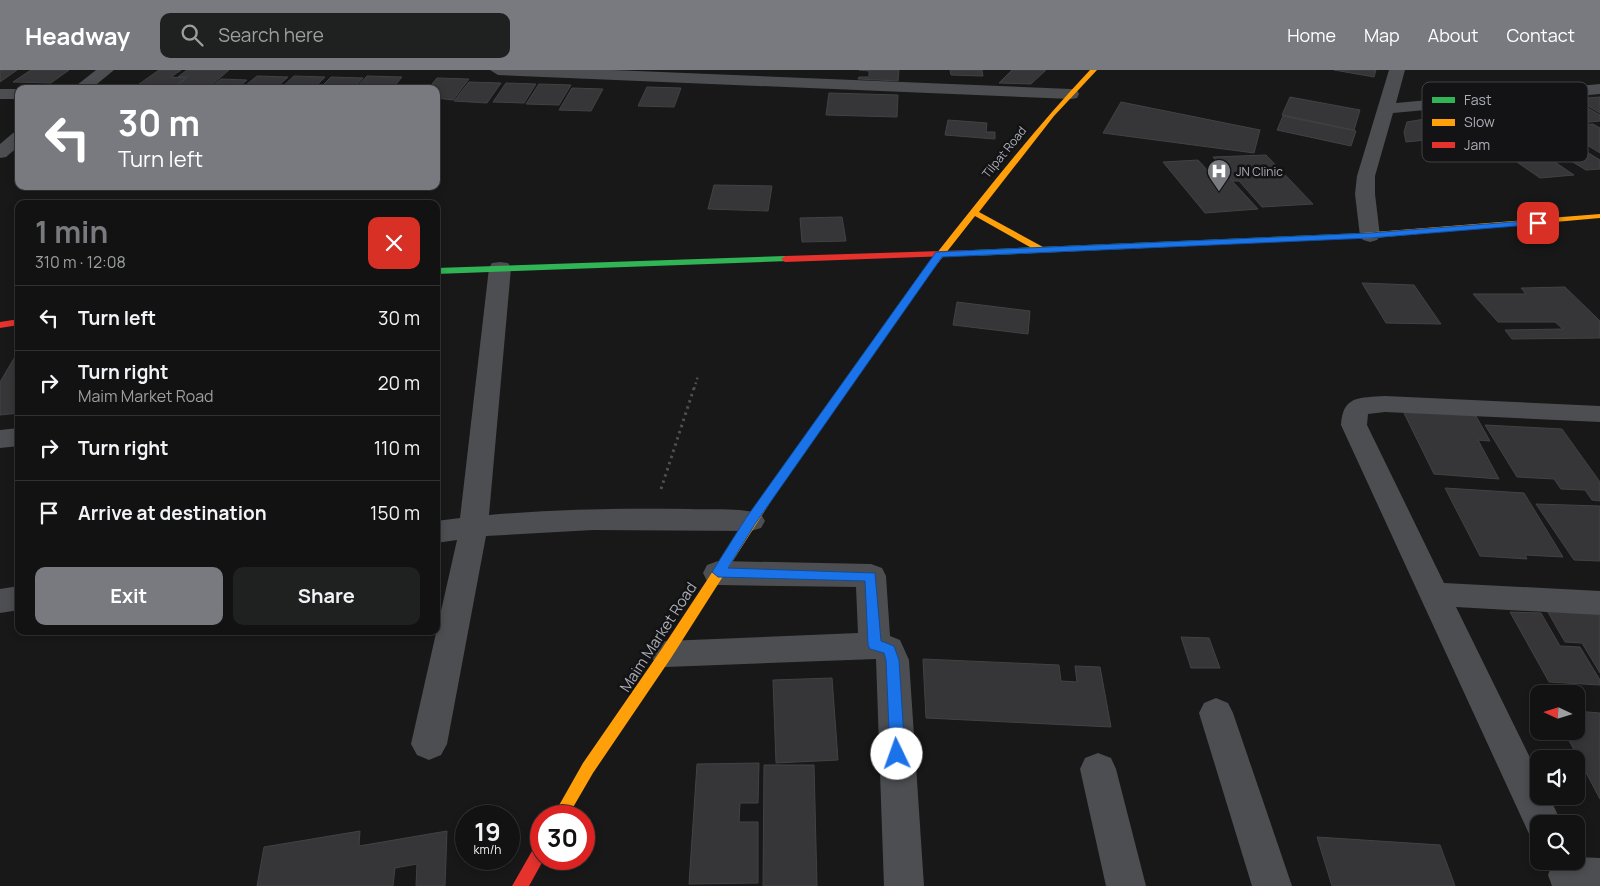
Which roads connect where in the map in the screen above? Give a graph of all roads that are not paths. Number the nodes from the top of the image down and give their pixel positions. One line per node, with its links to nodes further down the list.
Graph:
1 (106, 70): 7 (street)
2 (498, 70): 5 (street)
3 (1094, 70): 10 (street, Tilpat Road)
4 (1397, 70): 12 (street)
5 (628, 73): 6 (street)
6 (764, 76): 10 (street)
7 (85, 85)
8 (0, 94): 9 (street)
9 (15, 94)
10 (1071, 94): 15 (street, Tilpat Road)
11 (1422, 106): 12 (street)
12 (1386, 109): 17 (street)
13 (15, 141): 14 (street)
14 (1, 152)
15 (973, 212): 18 (street); 19 (street, Tilpat Road)
16 (1600, 216): 17 (street)
17 (1370, 236): 18 (street)
18 (1040, 249): 19 (street)
19 (939, 254): 20 (street); 27 (street, Maim Market Road)
20 (500, 268): 21 (street); 28 (street)
21 (440, 271)
22 (15, 323): 23 (street)
23 (0, 325)
24 (1600, 414): 31 (street)
25 (15, 437): 26 (street)
26 (0, 439)
27 (750, 521): 28 (street); 30 (street, Maim Market Road)
28 (474, 526): 29 (street); 38 (street)
29 (440, 531)
30 (718, 572): 35 (street); 36 (street, Maim Market Road)
31 (1434, 594): 34 (street); 41 (street)
32 (15, 599): 33 (street)
33 (0, 601)
34 (1600, 603)
35 (874, 645): 36 (street); 44 (street)
36 (666, 654): 40 (street, Maim Market Road)
37 (1216, 714): 46 (street)
38 (429, 744)
39 (1098, 769): 45 (street)
40 (566, 805)
41 (1539, 815)
42 (530, 868): 43 (street)
43 (520, 886)
44 (904, 886)
45 (1126, 886)
46 (1272, 886)

